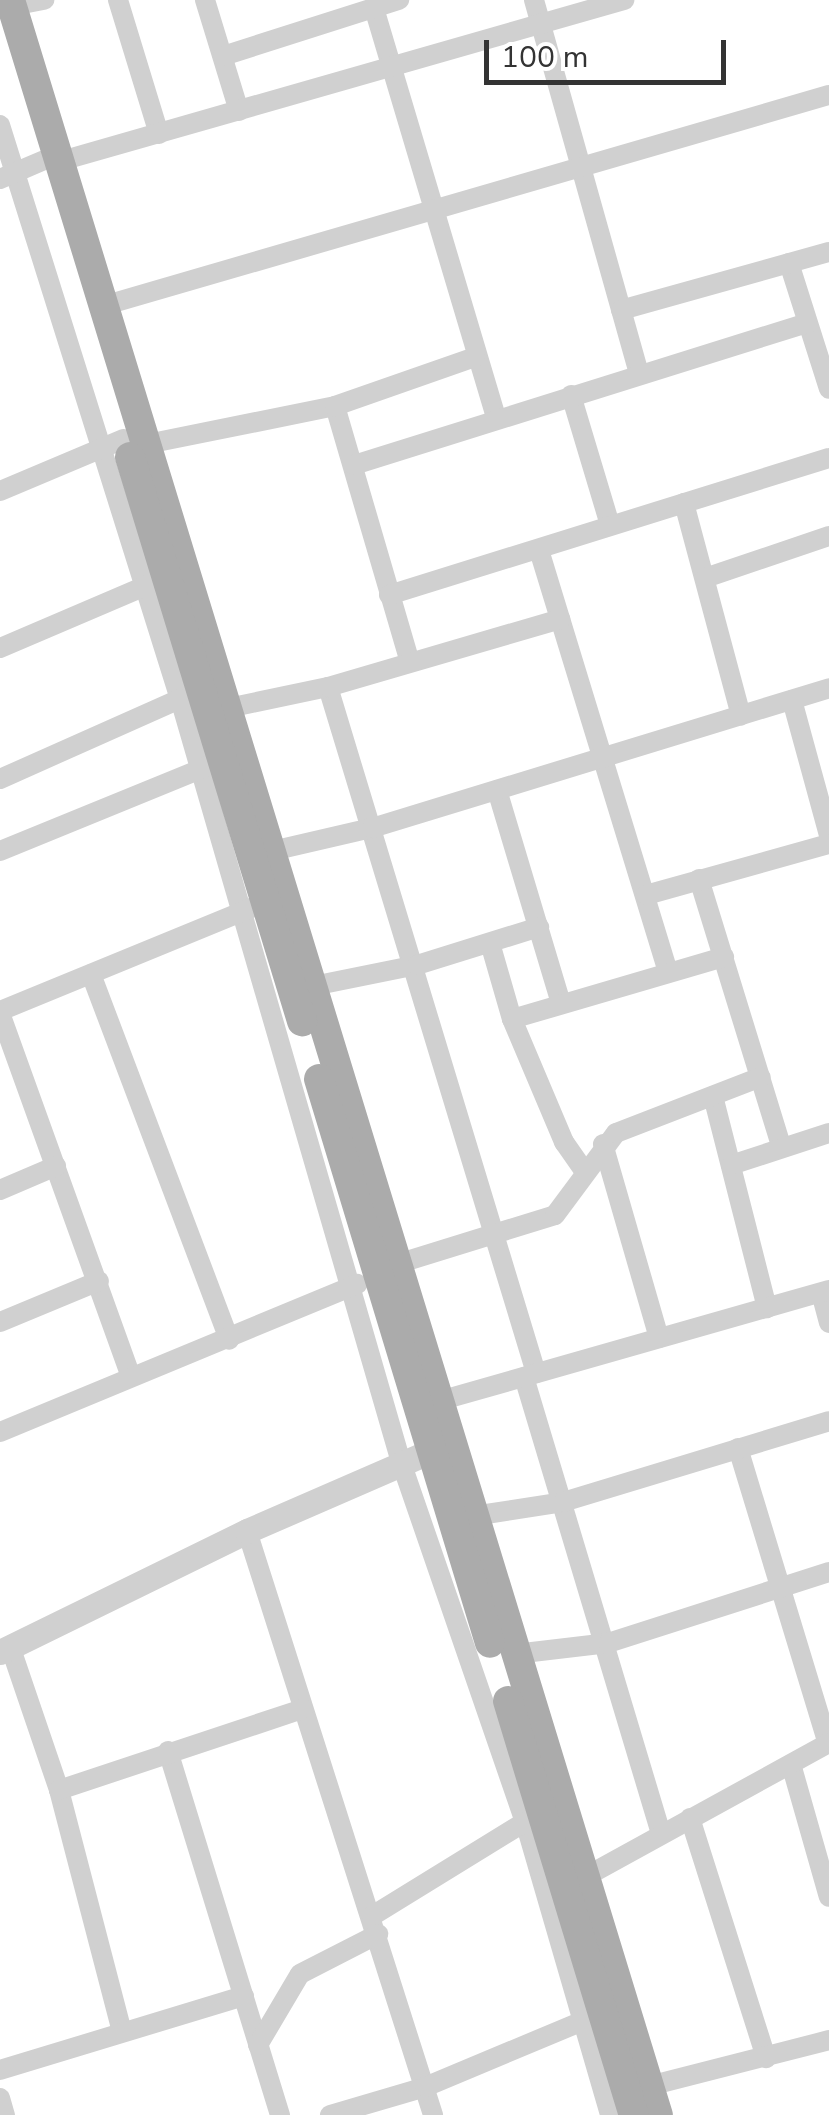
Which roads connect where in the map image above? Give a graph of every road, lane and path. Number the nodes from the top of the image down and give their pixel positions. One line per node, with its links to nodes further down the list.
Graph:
1 (44, 0): 8 (street)
2 (118, 0): 15 (street)
3 (205, 0): 10 (street)
4 (399, 0): 7 (street)
5 (534, 0): 9 (street)
6 (624, 0): 9 (street)
7 (374, 8): 10 (street); 11 (street)
8 (7, 12): 17 (main road)
9 (542, 27): 11 (street); 16 (street)
10 (223, 56): 13 (street)
11 (392, 70): 13 (street); 18 (street)
12 (829, 94): 16 (street)
13 (239, 111): 15 (street)
14 (0, 125): 17 (street)
15 (159, 134): 17 (street)
16 (582, 167): 18 (street); 22 (street)
17 (29, 169): 21 (main road); 30 (main road)
18 (432, 214): 21 (street); 24 (street)
19 (829, 252): 20 (street)
20 (789, 263): 22 (street); 23 (street)
21 (106, 305): 30 (main road)
22 (621, 310): 25 (street)
23 (807, 323): 25 (street); 26 (street)
24 (476, 357): 28 (street); 29 (street)
25 (640, 374): 27 (street)
26 (829, 390)
27 (571, 395): 29 (street); 35 (street)
28 (335, 406): 30 (street); 32 (street)
29 (496, 418): 32 (street)
30 (123, 443): 33 (street); 39 (main road); 48 (main road)
31 (829, 458): 34 (street)
32 (354, 465): 40 (street)
33 (0, 490)
34 (684, 503): 35 (street); 38 (street)
35 (610, 526): 37 (street)
36 (829, 536): 38 (street)
37 (540, 550): 40 (street); 41 (street)
38 (705, 578): 49 (street)
39 (154, 582): 42 (street); 46 (street); 51 (main road)
40 (389, 595): 43 (street)
41 (560, 619): 43 (street); 50 (street)
42 (0, 648)
43 (410, 662): 44 (street)
44 (328, 687): 48 (street); 54 (street)
45 (829, 688): 47 (street)
46 (180, 699): 51 (street); 52 (street)
47 (792, 700): 49 (street); 55 (street)
48 (228, 708): 58 (main road)
49 (741, 715): 50 (street)
50 (604, 757): 53 (street); 60 (street)
51 (211, 765): 57 (street); 61 (main road)
52 (0, 780)
53 (498, 790): 54 (street); 62 (street)
54 (372, 828): 58 (street); 65 (street)
55 (829, 835)
56 (829, 844): 59 (street)
57 (0, 851)
58 (272, 851): 68 (main road)
59 (699, 879): 60 (street); 64 (street)
60 (646, 895): 66 (street)
61 (253, 907): 67 (street); 82 (main road); 84 (street)
62 (539, 926): 63 (street); 69 (street)
63 (490, 943): 65 (street); 71 (street)
64 (724, 958): 66 (street); 72 (street)
65 (417, 965): 68 (street); 81 (street)
66 (668, 972): 69 (street)
67 (91, 974): 70 (street); 90 (street)
68 (313, 986): 82 (main road)
69 (561, 1004): 71 (street)
70 (0, 1012): 78 (street)
71 (512, 1019): 79 (street)
72 (761, 1078): 73 (street); 76 (street)
73 (713, 1096): 75 (street); 77 (street)
74 (829, 1132): 76 (street)
75 (602, 1144): 79 (street); 89 (street)
76 (780, 1146): 77 (street)
77 (731, 1164): 86 (street)
78 (56, 1166): 80 (street); 83 (street)
79 (584, 1171): 81 (street)
80 (0, 1190)
81 (492, 1234): 82 (street); 92 (street)
82 (388, 1271): 84 (street); 93 (main road); 96 (main road)
83 (99, 1281): 87 (street); 91 (street)
84 (348, 1288): 90 (street); 98 (street)
85 (825, 1291): 86 (street); 88 (street)
86 (767, 1308): 89 (street)
87 (0, 1322)
88 (829, 1323)
89 (660, 1338): 92 (street)
90 (228, 1340): 91 (street)
91 (130, 1374): 95 (street)
92 (530, 1375): 93 (street); 99 (street)
93 (439, 1401): 96 (main road)
94 (829, 1421): 97 (street)
95 (0, 1432)
96 (440, 1446): 98 (street); 100 (main road); 119 (main road)
97 (738, 1448): 99 (street); 103 (street)
98 (401, 1462): 101 (street); 113 (street)
99 (563, 1502): 100 (street); 104 (street)
100 (472, 1516): 106 (main road)
101 (247, 1531): 105 (street); 107 (street)
102 (829, 1572): 103 (street)
103 (779, 1587): 104 (street); 108 (street)
104 (608, 1643): 106 (street); 114 (street)
105 (5, 1649): 111 (street)
106 (515, 1654): 115 (main road)
107 (303, 1708): 109 (street); 117 (street)
108 (828, 1743): 110 (street)
109 (168, 1752): 111 (street); 118 (street)
110 (791, 1764): 112 (street); 116 (street)
111 (59, 1790): 120 (street)
112 (690, 1818): 114 (street); 123 (street)
113 (525, 1822): 117 (street); 119 (street)
114 (661, 1834): 115 (street)
115 (585, 1877): 127 (main road)
116 (829, 1896)
117 (375, 1925): 122 (street); 125 (street)
118 (244, 1996): 120 (street); 122 (street)
119 (594, 2016): 125 (street); 132 (street); 133 (main road)
120 (122, 2030): 124 (street)
121 (829, 2040): 123 (street)
122 (258, 2045): 129 (street)
123 (766, 2058): 127 (street)
124 (0, 2070)
125 (425, 2087): 130 (street); 131 (street)
126 (0, 2098): 128 (street)
127 (654, 2100)
128 (5, 2115)
129 (280, 2115)
130 (330, 2115)
131 (434, 2115)
132 (610, 2115)
133 (634, 2115)

